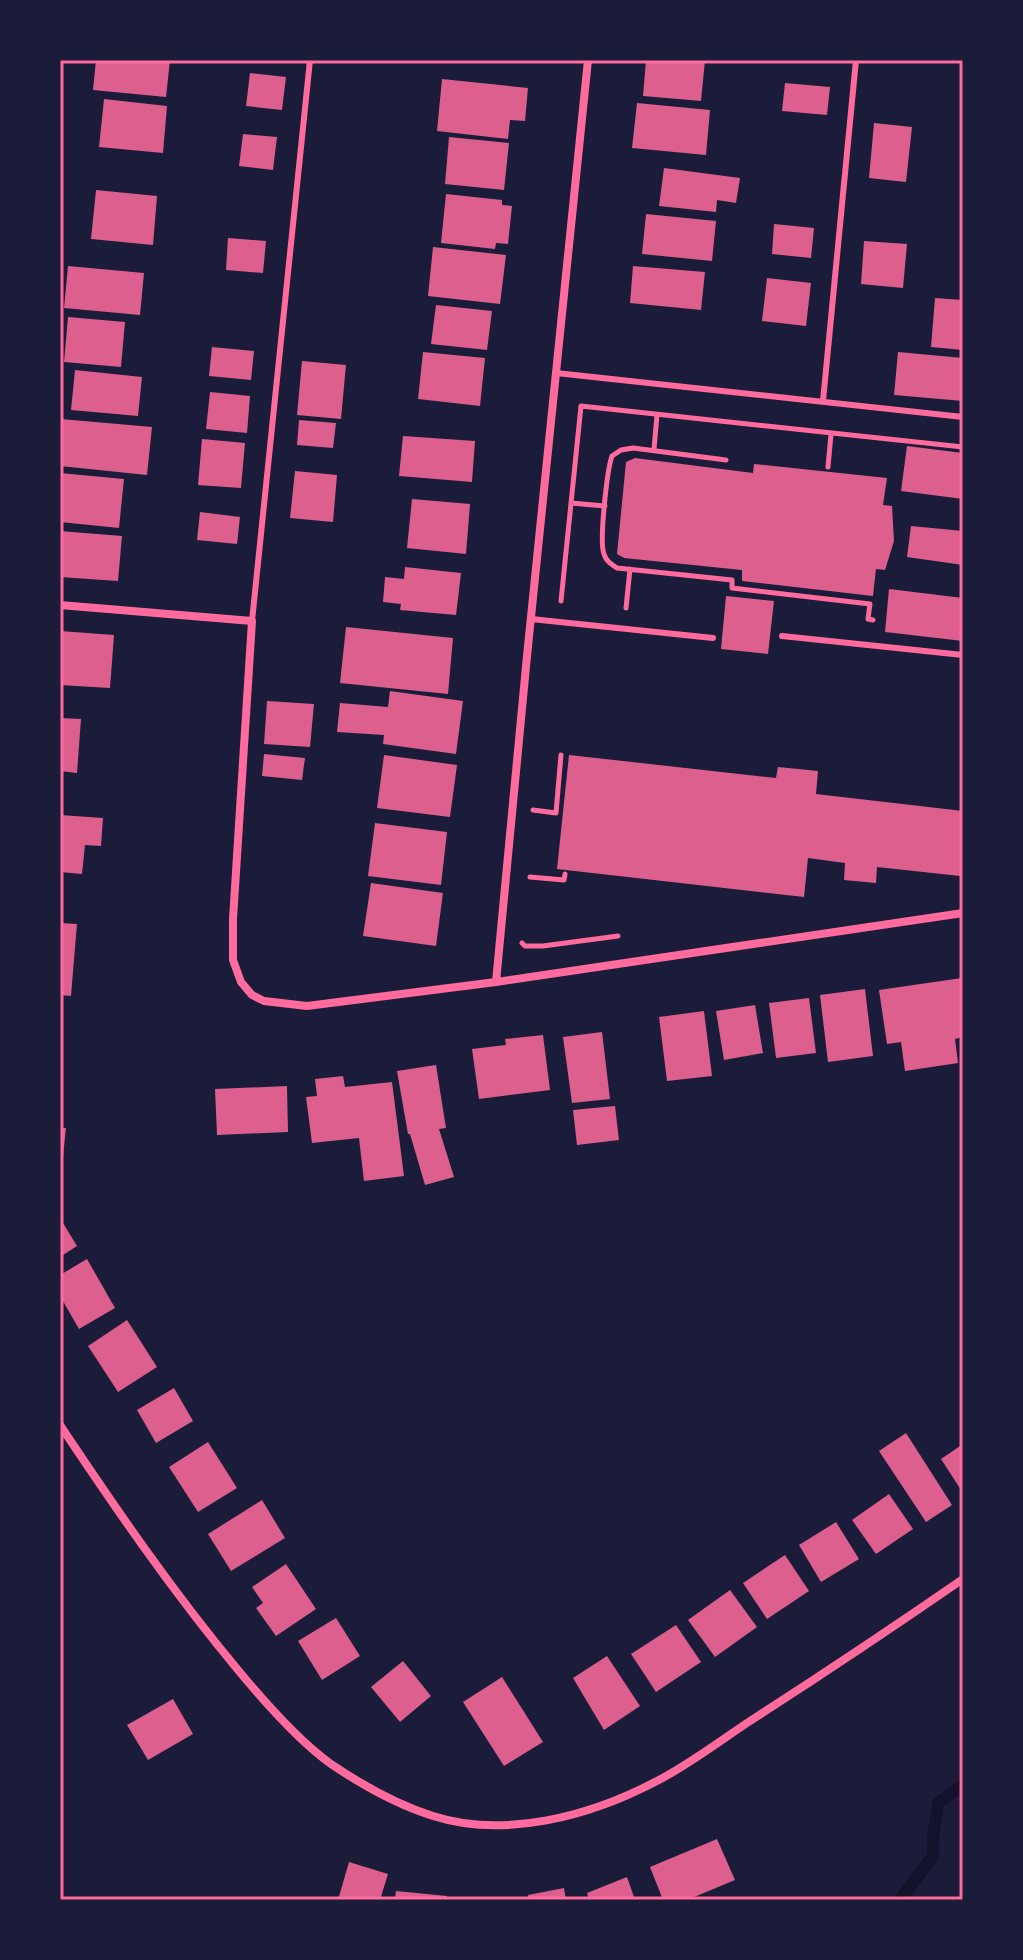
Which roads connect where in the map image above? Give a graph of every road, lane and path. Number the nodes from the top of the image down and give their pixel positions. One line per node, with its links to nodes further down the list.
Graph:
1 (310, 60): 18 (lane)
2 (588, 60): 4 (street)
3 (856, 60): 5 (lane)
4 (556, 373): 5 (lane); 17 (street)
5 (823, 401): 7 (lane)
6 (657, 415): 8 (path); 10 (path); 13 (path)
7 (963, 417)
8 (831, 434): 9 (path); 12 (path)
9 (963, 447)
10 (654, 449): 11 (path); 14 (path)
11 (726, 460)
12 (828, 467)
13 (571, 503): 14 (path); 20 (path)
14 (605, 506): 15 (path)
15 (630, 569): 19 (path); 21 (path)
16 (60, 605): 18 (street)
17 (531, 619): 20 (lane); 34 (street)
18 (252, 621): 34 (street)
19 (880, 621)
20 (559, 622): 21 (lane)
21 (624, 629): 23 (lane)
22 (782, 636): 24 (lane)
23 (713, 638)
24 (963, 655)
25 (561, 755): 27 (path)
26 (534, 796): 27 (path)
27 (532, 810): 28 (path)
28 (531, 823)
29 (565, 874): 30 (path)
30 (525, 876)
31 (963, 913): 34 (street)
32 (621, 936): 33 (path)
33 (519, 940)
34 (496, 982)
35 (60, 1425): 36 (street)
36 (963, 1579)

